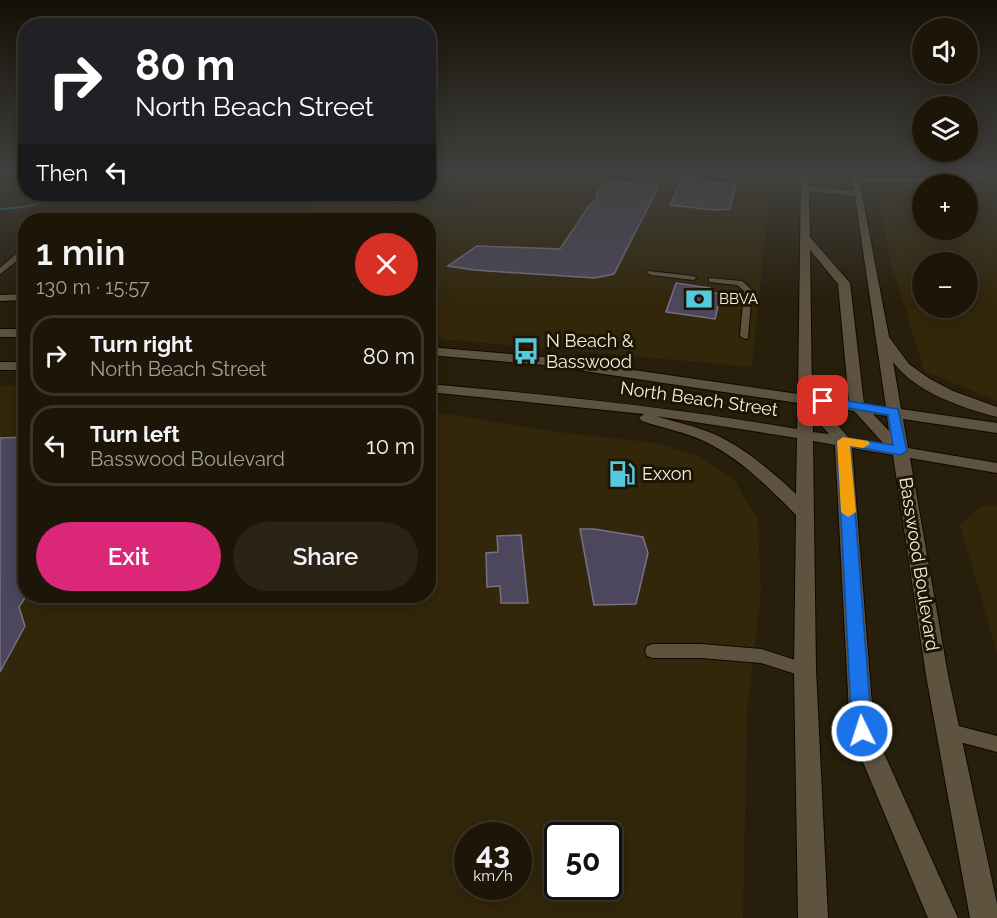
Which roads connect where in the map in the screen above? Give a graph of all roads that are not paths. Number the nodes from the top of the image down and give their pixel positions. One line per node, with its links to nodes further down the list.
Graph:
1 (806, 217): 3 (main road)
2 (863, 217): 14 (main road, Basswood Boulevard)
3 (806, 239): 19 (main road); 21 (main road)
4 (18, 257): 5 (lane)
5 (0, 272)
6 (651, 273): 7 (lane)
7 (693, 278)
8 (712, 280): 13 (lane)
9 (18, 297): 10 (lane)
10 (0, 298)
11 (0, 333): 12 (main road)
12 (18, 333)
13 (745, 336)
14 (882, 338): 22 (main road, Basswood Boulevard); 23 (main road)
15 (436, 352): 19 (main road, North Beach Street)
16 (0, 366): 17 (main road)
17 (18, 366)
18 (436, 389): 20 (main road, North Beach Street)
19 (806, 398): 21 (main road, North Beach Street); 25 (main road); 26 (main road)
20 (600, 404): 25 (main road, North Beach Street); 29 (main road)
21 (857, 406): 22 (main road, North Beach Street); 27 (main road)
22 (894, 412): 24 (main road, North Beach Street); 27 (main road, Basswood Boulevard)
23 (997, 412)
24 (997, 428)
25 (806, 434): 26 (main road, North Beach Street); 29 (main road)
26 (843, 441): 27 (main road, North Beach Street); 35 (main road)
27 (900, 451): 28 (main road, North Beach Street); 32 (main road, Basswood Boulevard)
28 (997, 468)
29 (805, 513): 31 (main road)
30 (654, 651): 31 (lane)
31 (805, 670): 34 (main road)
32 (947, 731): 33 (lane); 36 (main road, Basswood Boulevard)
33 (997, 744)
34 (813, 918)
35 (943, 918)
36 (985, 918)

